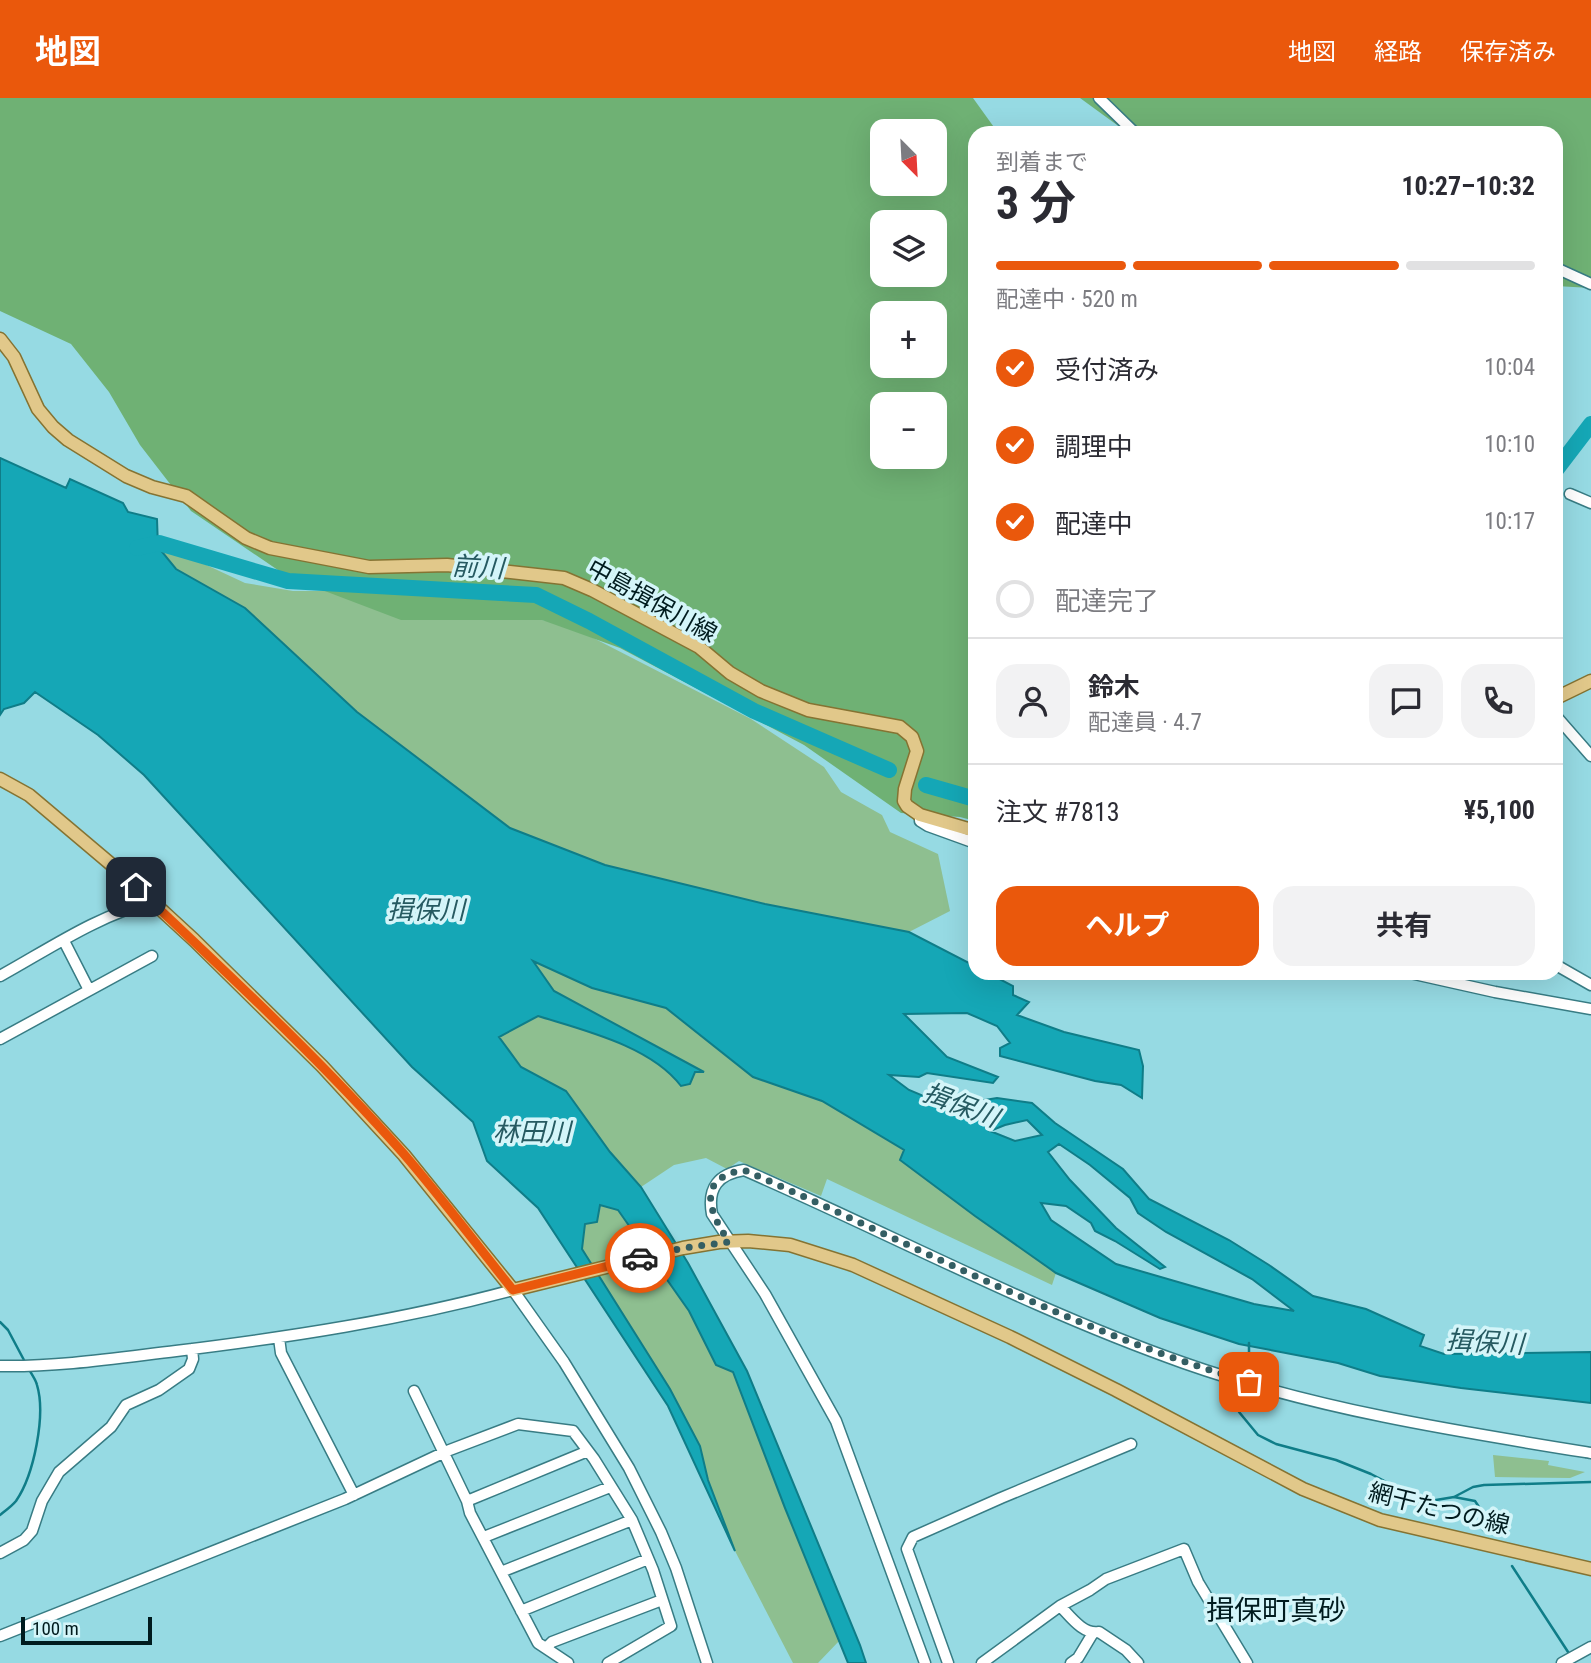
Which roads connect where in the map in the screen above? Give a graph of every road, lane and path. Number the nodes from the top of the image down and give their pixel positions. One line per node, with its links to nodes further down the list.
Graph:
1 (1099, 98): 2 (street)
2 (1128, 126)
3 (1563, 271): 4 (street)
4 (1591, 285)
5 (0, 339): 13 (main road, 中島揖保川線)
6 (1570, 494): 7 (street)
7 (1591, 503)
8 (1591, 681): 9 (main road)
9 (1563, 695)
10 (1563, 724): 11 (street)
11 (1591, 756)
12 (0, 779): 16 (main road)
13 (920, 815): 14 (main road); 15 (street)
14 (968, 829)
15 (968, 840)
16 (152, 902): 17 (street); 27 (main road)
17 (64, 941): 20 (street); 23 (street)
18 (152, 956): 23 (street)
19 (1563, 969): 22 (street)
20 (0, 976)
21 (1441, 980): 24 (street)
22 (1591, 985)
23 (89, 990): 25 (street)
24 (1591, 1009)
25 (0, 1039)
26 (724, 1242): 27 (main road, 網干たつの線); 34 (street); 43 (main road, 網干たつの線); 56 (street)
27 (517, 1289): 28 (street); 55 (street)
28 (279, 1338): 29 (street); 37 (street)
29 (192, 1349): 30 (street); 41 (street)
30 (0, 1366)
31 (414, 1391): 35 (street)
32 (1131, 1444): 57 (street)
33 (588, 1451): 35 (street); 36 (street); 38 (street)
34 (1591, 1453)
35 (444, 1454): 37 (street); 38 (street)
36 (610, 1487): 39 (street); 40 (street)
37 (354, 1495): 49 (street)
38 (467, 1502): 40 (street)
39 (632, 1521): 42 (street); 44 (street)
40 (484, 1538): 44 (street)
41 (0, 1553)
42 (648, 1559): 45 (street); 47 (street)
43 (1591, 1569)
44 (501, 1572): 47 (street)
45 (662, 1600): 51 (street); 54 (street)
46 (1060, 1606): 48 (street); 58 (street); 61 (street)
47 (521, 1611): 51 (street)
48 (1093, 1633): 59 (street); 60 (street)
49 (0, 1636)
50 (1591, 1647): 52 (street)
51 (546, 1648): 53 (street)
52 (1583, 1658): 62 (street)
53 (568, 1663)
54 (608, 1663)
55 (707, 1663)
56 (925, 1663)
57 (948, 1663)
58 (982, 1663)
59 (1071, 1663)
60 (1138, 1663)
61 (1247, 1663)
62 (1562, 1663)

